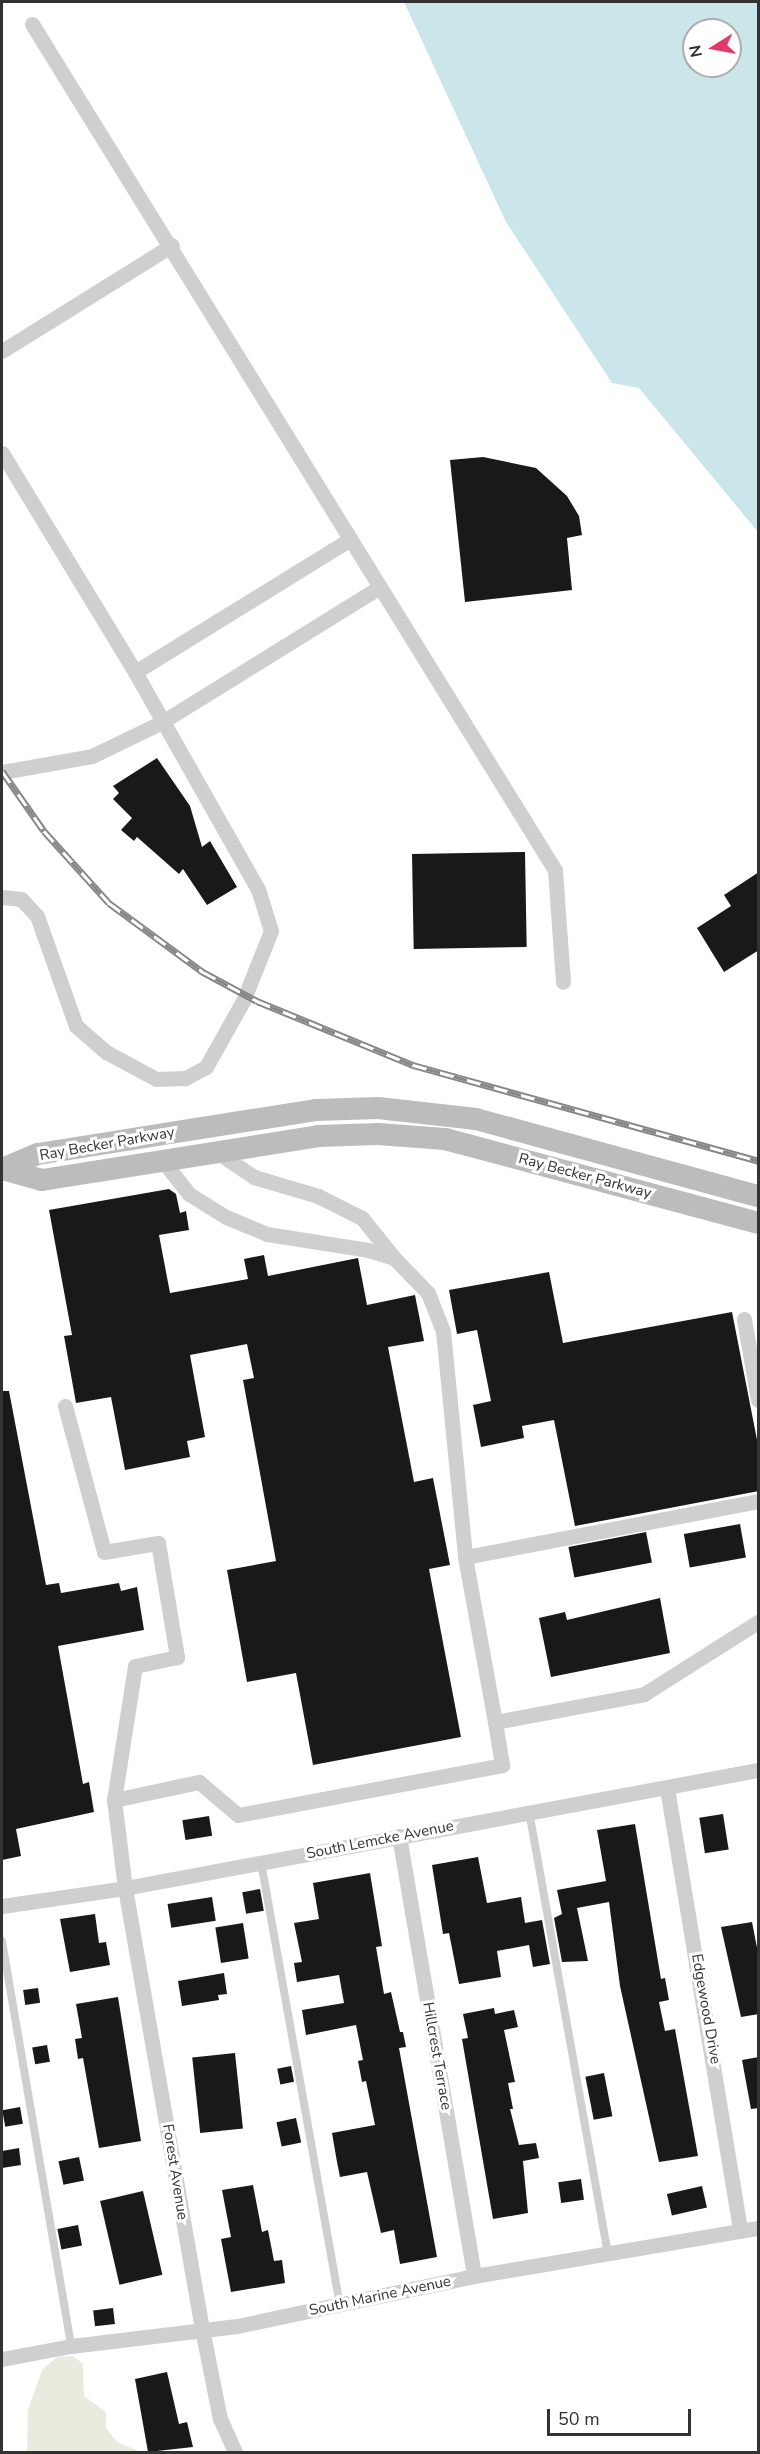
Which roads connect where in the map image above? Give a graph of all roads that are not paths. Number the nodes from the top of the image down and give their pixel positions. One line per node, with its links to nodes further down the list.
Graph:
1 (32, 24): 2 (street)
2 (172, 245): 3 (street); 5 (street)
3 (2, 351)
4 (2, 453): 7 (street)
5 (350, 539): 6 (street); 7 (street)
6 (380, 587): 8 (street); 11 (street)
7 (135, 672): 8 (street)
8 (162, 722): 9 (street); 10 (street)
9 (2, 772)
10 (2, 897)
11 (563, 982)
12 (217, 1152): 13 (main road, Ray Becker Parkway); 15 (main road, Ray Becker Parkway); 16 (street)
13 (163, 1161): 14 (main road, Ray Becker Parkway); 16 (street)
14 (759, 1196)
15 (759, 1223)
16 (394, 1258): 21 (street)
17 (744, 1319): 18 (street)
18 (759, 1400)
19 (65, 1406): 26 (street, Forest Avenue)
20 (759, 1501): 21 (street)
21 (465, 1557): 23 (street)
22 (759, 1622): 23 (street)
23 (495, 1722): 26 (street)
24 (759, 1770): 25 (street, South Lemcke Avenue)
25 (667, 1788): 27 (street, South Lemcke Avenue); 34 (street, Edgewood Drive)
26 (114, 1800): 30 (street, Forest Avenue)
27 (529, 1811): 28 (street, South Lemcke Avenue); 35 (lane)
28 (399, 1836): 29 (street, South Lemcke Avenue); 36 (street, Hillcrest Terrace)
29 (261, 1863): 30 (street, South Lemcke Avenue); 37 (lane)
30 (125, 1888): 31 (street, South Lemcke Avenue); 38 (street, Forest Avenue)
31 (2, 1906)
32 (2, 1941): 39 (lane)
33 (759, 2228): 34 (street, South Marine Avenue)
34 (740, 2231): 35 (street, South Marine Avenue)
35 (608, 2255): 36 (street, South Marine Avenue)
36 (474, 2276): 37 (street, South Marine Avenue)
37 (340, 2305): 38 (street, South Marine Avenue)
38 (202, 2330): 39 (street, South Marine Avenue); 41 (street, Forest Avenue)
39 (71, 2346): 40 (street, South Marine Avenue)
40 (2, 2359)
41 (235, 2452)

